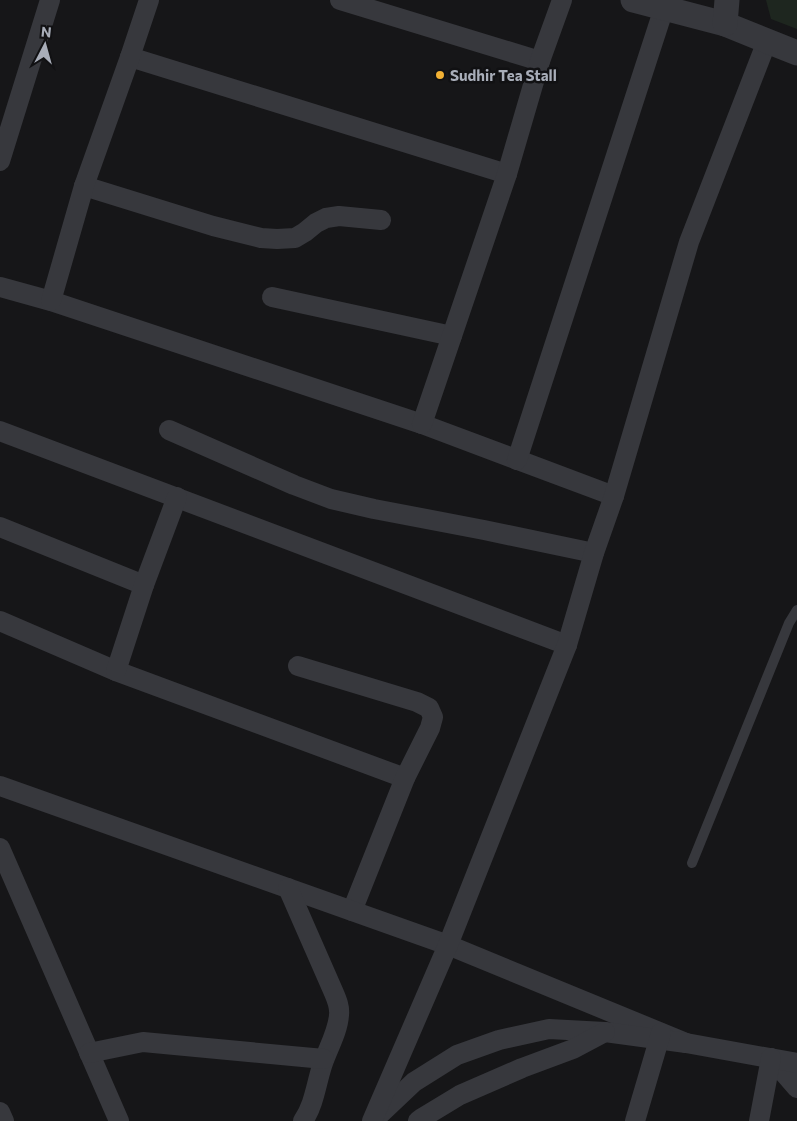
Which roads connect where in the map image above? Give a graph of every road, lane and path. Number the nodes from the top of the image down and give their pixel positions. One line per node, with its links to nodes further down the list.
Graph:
1 (50, 0): 14 (street)
2 (148, 0): 12 (street)
3 (340, 0): 13 (street)
4 (562, 0): 13 (street)
5 (633, 0): 8 (street)
6 (707, 0): 9 (street)
7 (727, 0): 9 (street)
8 (664, 8): 9 (street); 25 (street)
9 (725, 24): 10 (street)
10 (767, 41): 11 (street); 26 (street)
11 (797, 54)
12 (130, 57): 15 (street); 16 (street)
13 (540, 61): 15 (street)
14 (0, 161)
15 (507, 174): 21 (street)
16 (84, 186): 17 (street); 20 (street)
17 (381, 220)
18 (0, 288): 20 (street)
19 (272, 297): 21 (street)
20 (51, 301): 22 (street)
21 (452, 336): 22 (street)
22 (422, 424): 25 (street)
23 (169, 430): 29 (street)
24 (0, 431): 27 (street)
25 (517, 460): 26 (street)
26 (614, 496): 29 (street)
27 (177, 497): 30 (street); 33 (street)
28 (0, 527): 30 (street)
29 (594, 553): 33 (street)
30 (144, 585): 35 (street)
31 (797, 610): 39 (lane)
32 (0, 621): 35 (street)
33 (567, 645): 42 (street)
34 (298, 666): 36 (street)
35 (116, 671): 36 (street)
36 (405, 778): 41 (street)
37 (0, 786): 40 (street)
38 (0, 848): 45 (street)
39 (692, 863)
40 (288, 888): 41 (street); 47 (street)
41 (352, 911): 42 (street)
42 (448, 945): 44 (street); 54 (street)
43 (605, 1032): 44 (street); 54 (street); 55 (street)
44 (659, 1036): 46 (street); 56 (street)
45 (89, 1053): 47 (street); 52 (street)
46 (771, 1058): 48 (street); 49 (street); 57 (street)
47 (324, 1060): 53 (street)
48 (797, 1063)
49 (797, 1088)
50 (0, 1112): 51 (street)
51 (4, 1121)
52 (119, 1121)
53 (303, 1121)
54 (373, 1121)
55 (418, 1121)
56 (635, 1121)
57 (759, 1121)

